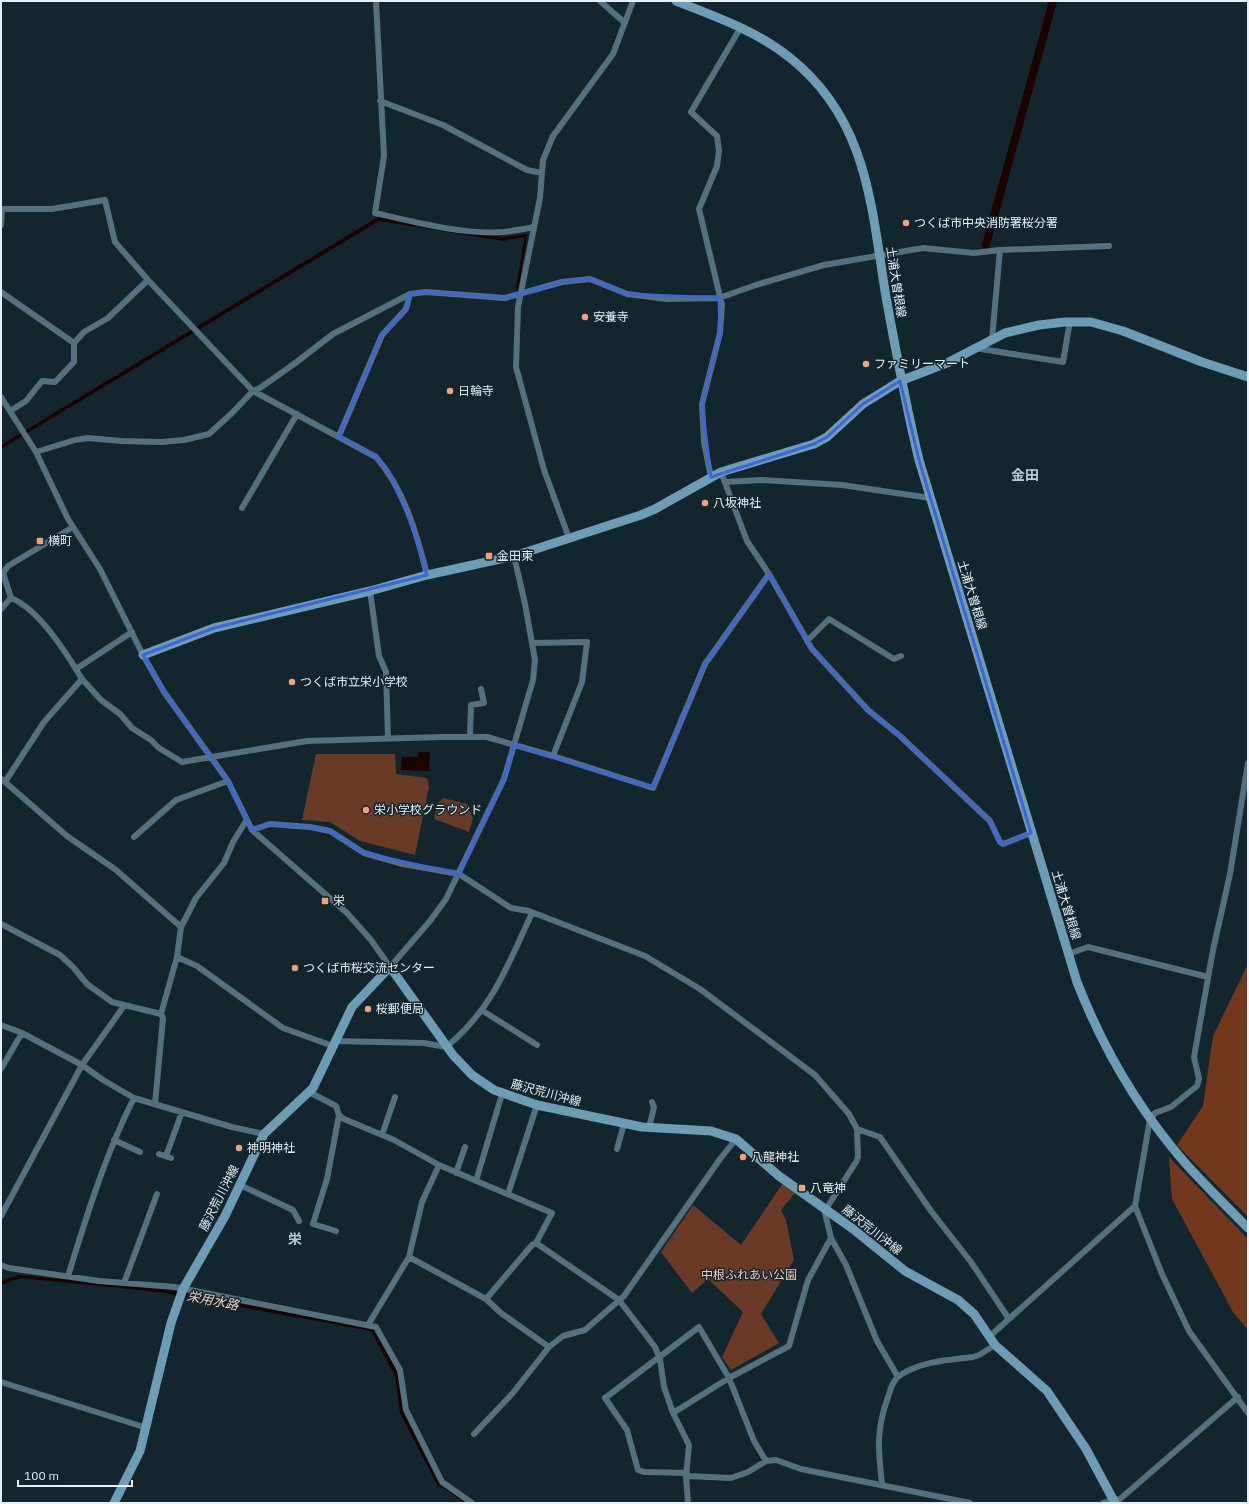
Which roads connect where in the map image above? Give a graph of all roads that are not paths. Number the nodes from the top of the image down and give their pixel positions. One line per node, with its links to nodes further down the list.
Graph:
1 (376, 1): 7 (street)
2 (600, 1): 5 (street)
3 (633, 1): 5 (street)
4 (676, 1): 6 (main road, 土浦大曽根線)
5 (625, 23): 8 (street)
6 (741, 27): 14 (main road, 土浦大曽根線); 19 (street)
7 (380, 101): 8 (street); 11 (street)
8 (542, 173): 11 (street)
9 (2, 209): 10 (street); 15 (street)
10 (1, 226)
11 (534, 227): 18 (street)
12 (1109, 246): 13 (street)
13 (1000, 250): 14 (street); 21 (street)
14 (879, 256): 19 (street); 25 (main road, 土浦大曽根線)
15 (148, 280): 22 (street); 26 (street)
16 (1, 292): 22 (street)
17 (410, 294): 18 (street); 26 (street); 30 (street)
18 (522, 295): 19 (street); 38 (street)
19 (719, 298): 33 (street)
20 (1070, 321): 21 (main road); 23 (street); 24 (main road)
21 (992, 339): 23 (main road)
22 (74, 343): 28 (street)
23 (975, 348): 25 (main road)
24 (1248, 376)
25 (900, 381): 32 (main road); 35 (main road, 土浦大曽根線)
26 (253, 391): 29 (street); 31 (street)
27 (1, 397): 28 (street)
28 (10, 411): 31 (street)
29 (297, 414): 30 (street); 36 (street)
30 (338, 436): 41 (street)
31 (36, 452): 37 (street)
32 (721, 472): 33 (main road); 34 (street)
33 (711, 477): 38 (main road)
34 (725, 482): 35 (street); 40 (street)
35 (930, 498): 63 (main road, 土浦大曽根線)
36 (242, 508)
37 (73, 527): 43 (street); 45 (street)
38 (568, 538): 39 (main road)
39 (514, 556): 41 (main road); 47 (street)
40 (769, 574): 46 (street); 56 (street)
41 (427, 575): 42 (main road)
42 (370, 591): 48 (main road); 54 (street)
43 (11, 598): 44 (street); 50 (street)
44 (1, 609)
45 (132, 632): 48 (street); 50 (street)
46 (807, 641): 49 (street); 63 (street)
47 (532, 643): 55 (street); 56 (street)
48 (143, 655): 57 (street)
49 (901, 656)
50 (76, 669): 51 (street)
51 (82, 679): 57 (street); 59 (street)
52 (481, 689): 53 (street)
53 (470, 737): 54 (street); 55 (street)
54 (388, 738): 57 (street)
55 (514, 745): 56 (street); 65 (street)
56 (553, 756)
57 (212, 758): 60 (street)
58 (1248, 763): 72 (street)
59 (3, 780): 68 (street)
60 (228, 781): 61 (street); 64 (street)
61 (246, 821): 62 (street); 68 (street)
62 (252, 830): 65 (street); 71 (street)
63 (1031, 834): 69 (main road, 土浦大曽根線)
64 (134, 837)
65 (458, 874): 66 (street); 71 (street)
66 (532, 913): 74 (street); 97 (street)
67 (1, 924): 73 (street)
68 (181, 927): 70 (street)
69 (1068, 954): 72 (street); 94 (main road, 土浦大曽根線)
70 (177, 957): 75 (street); 78 (street)
71 (390, 967): 78 (main road, 藤沢荒川沖線); 80 (main road, 藤沢荒川沖線)
72 (1208, 977): 94 (street)
73 (124, 1006): 75 (street); 83 (street)
74 (483, 1011): 79 (street); 80 (street)
75 (161, 1014): 90 (street)
76 (1, 1025): 77 (street)
77 (22, 1033): 82 (street); 83 (street)
78 (335, 1044): 80 (street); 85 (main road, 藤沢荒川沖線)
79 (537, 1044)
80 (446, 1047): 86 (main road, 藤沢荒川沖線)
81 (1, 1054): 82 (street)
82 (8, 1057): 84 (street)
83 (82, 1065): 88 (street); 114 (street)
84 (1, 1069)
85 (309, 1092): 93 (street); 98 (main road, 藤沢荒川沖線)
86 (502, 1094): 91 (main road, 藤沢荒川沖線); 108 (street)
87 (395, 1097): 99 (street)
88 (134, 1098): 90 (street); 101 (street)
89 (652, 1102): 96 (street)
90 (156, 1104): 92 (street)
91 (537, 1104): 95 (main road, 藤沢荒川沖線); 111 (street)
92 (182, 1112): 98 (street); 105 (street)
93 (339, 1115): 99 (street); 117 (street)
94 (1150, 1119): 112 (street); 116 (main road, 土浦大曽根線)
95 (624, 1124): 96 (main road, 藤沢荒川沖線); 103 (street)
96 (650, 1128): 100 (main road, 藤沢荒川沖線)
97 (857, 1129): 113 (street); 127 (street)
98 (264, 1134): 109 (main road, 藤沢荒川沖線)
99 (382, 1135): 106 (street)
100 (736, 1139): 113 (main road, 藤沢荒川沖線); 126 (street)
101 (114, 1140): 104 (street); 122 (street)
102 (465, 1147): 107 (street)
103 (617, 1149)
104 (140, 1152)
105 (159, 1154)
106 (439, 1165): 107 (street); 120 (street)
107 (456, 1172): 108 (street)
108 (476, 1181): 111 (street)
109 (240, 1185): 115 (street); 124 (main road, 藤沢荒川沖線)
110 (157, 1194): 123 (street)
111 (508, 1194): 119 (street)
112 (1135, 1206): 127 (street); 136 (street)
113 (826, 1209): 118 (street); 129 (main road, 藤沢荒川沖線)
114 (1, 1216)
115 (299, 1221)
116 (1248, 1228)
117 (336, 1231)
118 (831, 1238): 133 (street); 134 (street)
119 (536, 1243): 125 (street); 126 (street)
120 (409, 1257): 125 (street); 128 (street)
121 (1, 1265): 122 (street)
122 (68, 1276): 123 (street)
123 (124, 1283): 124 (street)
124 (183, 1289): 128 (street); 139 (main road, 藤沢荒川沖線)
125 (486, 1299): 131 (street)
126 (619, 1300): 131 (street); 132 (street)
127 (1009, 1319): 129 (street)
128 (368, 1325): 146 (street)
129 (990, 1336): 130 (main road, 藤沢荒川沖線)
130 (996, 1345): 133 (street); 144 (main road, 藤沢荒川沖線)
131 (549, 1348): 140 (street)
132 (659, 1356): 134 (street); 138 (street); 142 (street)
133 (898, 1377): 143 (street)
134 (729, 1378): 138 (street); 141 (street)
135 (1, 1382): 139 (street)
136 (1238, 1397): 137 (street); 144 (street)
137 (1248, 1413)
138 (673, 1414): 142 (street)
139 (147, 1428): 145 (main road, 藤沢荒川沖線)
140 (474, 1434)
141 (766, 1461): 142 (street); 143 (street)
142 (686, 1475): 147 (street)
143 (882, 1484): 148 (street)
144 (1114, 1502): 149 (street)
145 (114, 1503)
146 (472, 1503)
147 (688, 1503)
148 (970, 1503)
149 (1103, 1503)

